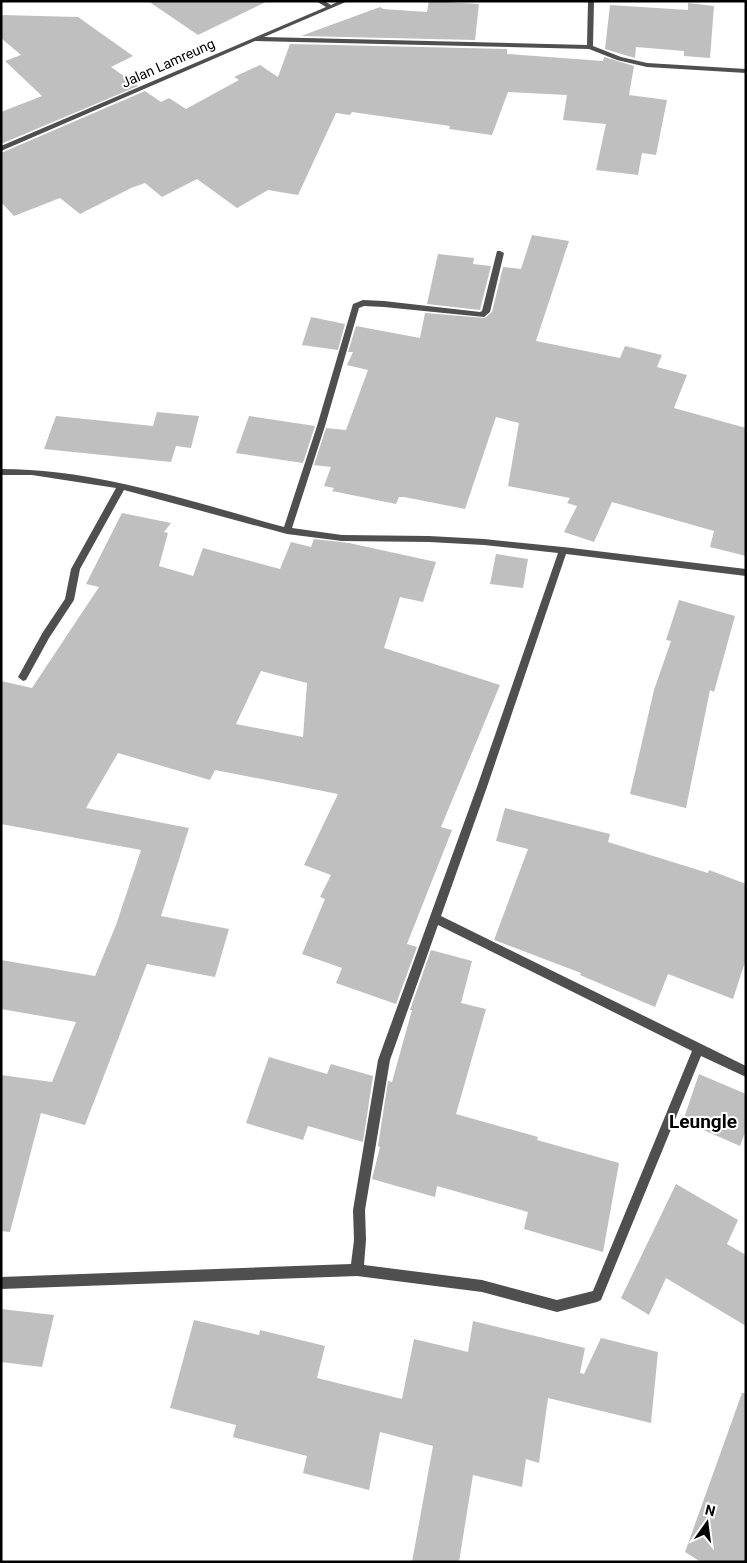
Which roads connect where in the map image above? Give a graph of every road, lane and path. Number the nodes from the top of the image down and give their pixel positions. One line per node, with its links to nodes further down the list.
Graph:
1 (319, 1): 4 (street)
2 (345, 1): 4 (street, Jalan Lamreung)
3 (591, 1): 6 (street)
4 (331, 7): 5 (street, Jalan Lamreung)
5 (254, 39): 6 (street); 8 (street, Jalan Lamreung)
6 (590, 47): 7 (street)
7 (746, 71)
8 (1, 149)
9 (500, 254): 12 (street)
10 (1, 472): 11 (street)
11 (122, 486): 12 (street); 15 (street)
12 (287, 530): 13 (street)
13 (563, 550): 14 (street); 16 (street)
14 (746, 573)
15 (23, 677)
16 (435, 918): 17 (street); 19 (street)
17 (698, 1050): 18 (street); 19 (street)
18 (746, 1072)
19 (357, 1270): 20 (street)
20 (1, 1283)

